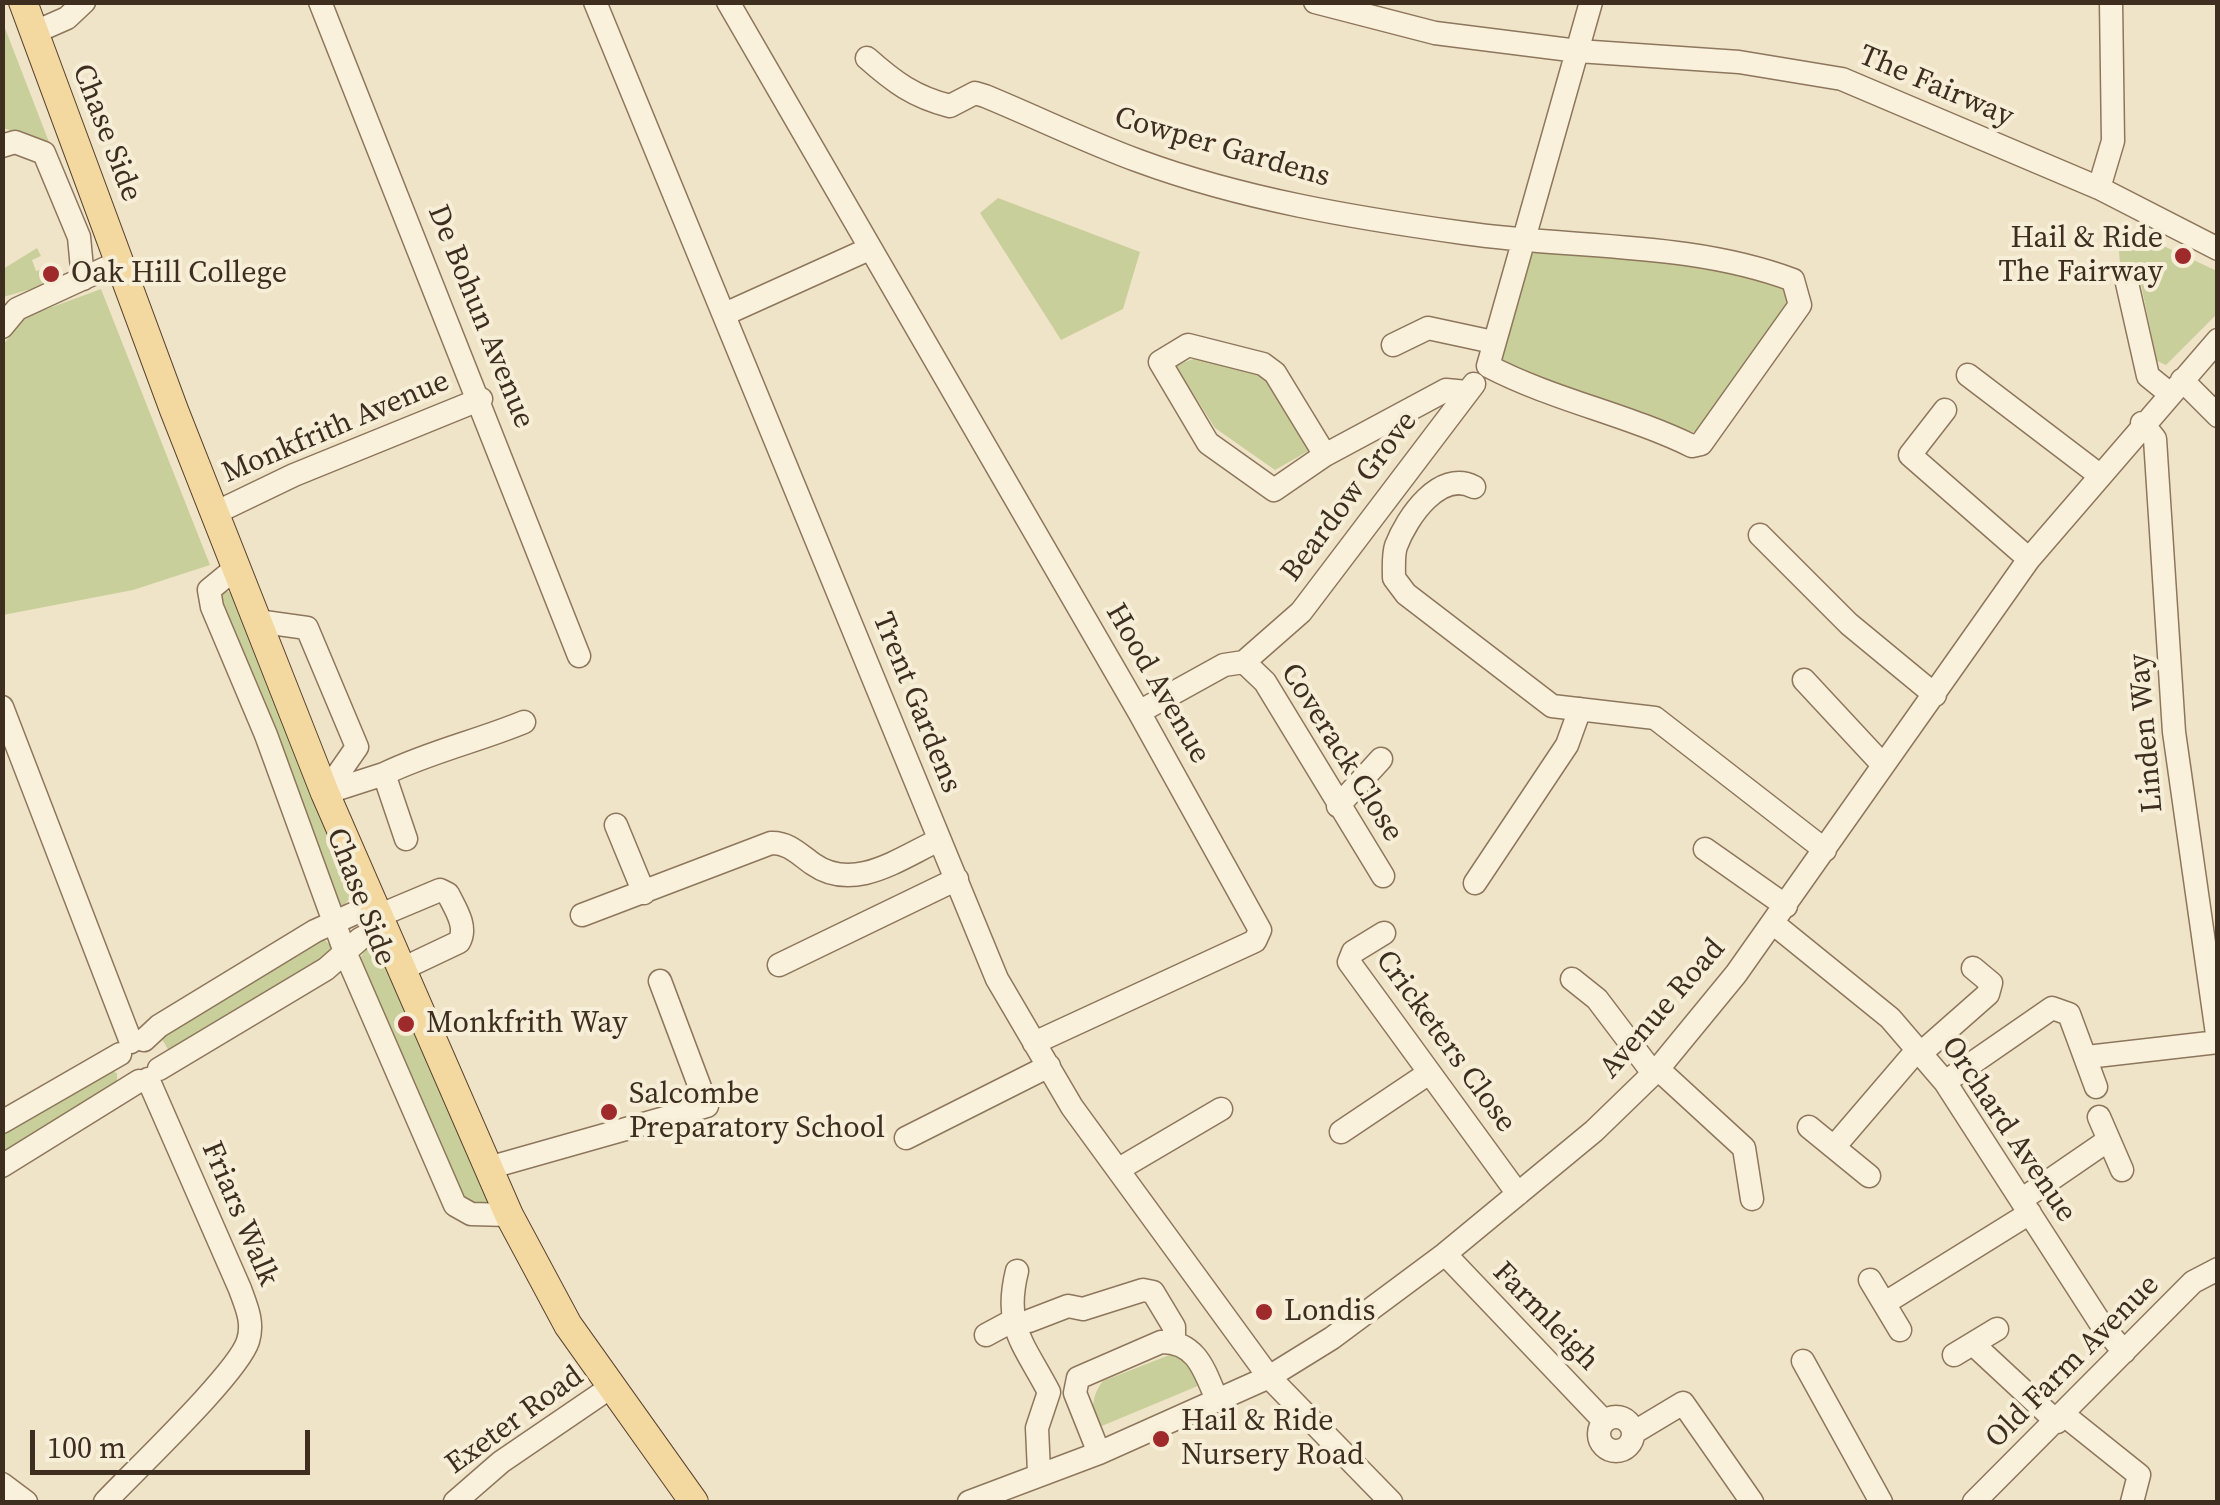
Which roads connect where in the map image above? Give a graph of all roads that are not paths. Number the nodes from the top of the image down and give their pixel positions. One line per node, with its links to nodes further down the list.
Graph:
1 (23, 2): 9 (main road, Chase Side)
2 (84, 2): 9 (street)
3 (320, 2): 28 (street, De Bohun Avenue)
4 (595, 2): 20 (street, Trent Gardens)
5 (728, 2): 15 (street, Hood Avenue)
6 (1315, 2): 10 (street, The Fairway)
7 (1592, 2): 10 (street)
8 (2111, 2): 13 (street)
9 (32, 33): 17 (main road, Chase Side)
10 (1578, 51): 13 (street, The Fairway); 14 (street)
11 (867, 58): 14 (street, Cowper Gardens)
12 (2, 146): 18 (street)
13 (2100, 188): 16 (street, The Fairway)
14 (1526, 242): 24 (street); 24 (street, Cowper Gardens)
15 (869, 249): 20 (street); 46 (street, Hood Avenue)
16 (2218, 249)
17 (119, 262): 18 (street); 35 (main road, Chase Side)
18 (84, 280): 21 (street)
19 (2127, 284): 26 (street)
20 (725, 314): 56 (street, Trent Gardens)
21 (7, 315)
22 (2218, 340): 26 (street, Avenue Road)
23 (1393, 345): 24 (street)
24 (1490, 354): 27 (street, Beardow Grove)
25 (1968, 375): 33 (street)
26 (2176, 386): 30 (street); 31 (street, Avenue Road)
27 (1467, 392): 32 (street); 41 (street, Beardow Grove)
28 (481, 400): 35 (street, Monkfrith Avenue); 40 (street, De Bohun Avenue)
29 (1944, 410): 37 (street)
30 (2218, 416)
31 (2142, 424): 33 (street, Avenue Road); 74 (street, Linden Way)
32 (1326, 455): 32 (street)
33 (2098, 474): 37 (street, Avenue Road)
34 (1474, 486): 45 (street)
35 (215, 513): 38 (main road, Chase Side)
36 (1760, 535): 43 (street)
37 (2029, 559): 43 (street, Avenue Road)
38 (237, 566): 39 (main road, Chase Side); 66 (street, Chase Side)
39 (257, 622): 52 (main road, Chase Side); 52 (street)
40 (579, 656)
41 (1247, 660): 46 (street, Coverack Close); 53 (street, Coverack Close)
42 (1804, 680): 50 (street)
43 (1935, 694): 50 (street, Avenue Road)
44 (2, 707): 48 (street)
45 (1580, 709): 58 (street); 61 (street)
46 (1139, 712): 75 (street, Hood Avenue)
47 (524, 722): 51 (street)
48 (10, 750): 76 (street)
49 (1381, 759): 53 (street)
50 (1883, 765): 58 (street, Avenue Road)
51 (378, 778): 52 (street); 55 (street)
52 (325, 793): 65 (main road, Chase Side)
53 (1338, 806): 59 (street, Coverack Close)
54 (616, 825): 62 (street)
55 (406, 839)
56 (939, 840): 60 (street, Trent Gardens); 62 (street)
57 (1705, 849): 64 (street, Orchard Avenue)
58 (1824, 850): 64 (street, Avenue Road)
59 (1382, 876)
60 (956, 878): 69 (street); 75 (street, Trent Gardens)
61 (1476, 883)
62 (644, 893): 63 (street)
63 (582, 915)
64 (1780, 915): 77 (street, Orchard Avenue); 80 (street, Avenue Road)
65 (378, 916): 66 (street); 68 (street); 71 (main road, Chase Side); 71 (street)
66 (334, 922): 68 (street, Chase Side); 76 (street)
67 (1384, 933): 81 (street, Cricketers Close)
68 (345, 952): 82 (street); 101 (street, Chase Side)
69 (779, 965)
70 (1973, 968): 77 (street)
71 (402, 969): 94 (main road, Chase Side)
72 (1572, 979): 80 (street)
73 (660, 981): 94 (street)
74 (2218, 1042): 78 (street)
75 (1034, 1043): 79 (street, Trent Gardens)
76 (131, 1045): 82 (street); 82 (street); 87 (street)
77 (1920, 1051): 83 (street, Orchard Avenue); 92 (street)
78 (2087, 1057): 83 (street); 84 (street)
79 (1050, 1066): 90 (street); 95 (street, Trent Gardens)
80 (1655, 1071): 98 (street, Avenue Road); 99 (street)
81 (1429, 1073): 89 (street); 98 (street, Cricketers Close)
82 (149, 1076): 93 (street); 122 (street, Friars Walk)
83 (1945, 1082): 100 (street, Orchard Avenue)
84 (2096, 1087)
85 (1222, 1109): 95 (street)
86 (2100, 1117): 91 (street)
87 (2, 1122)
88 (1809, 1127): 92 (street)
89 (1340, 1132)
90 (906, 1138)
91 (2107, 1141): 96 (street); 100 (street)
92 (1834, 1147): 97 (street)
93 (2, 1166)
94 (488, 1168): 101 (main road, Chase Side)
95 (1119, 1169): 114 (street, Trent Gardens)
96 (2122, 1170)
97 (1870, 1176)
98 (1518, 1194): 102 (street, Avenue Road)
99 (1752, 1199)
100 (2026, 1207): 106 (street); 112 (street, Orchard Avenue)
101 (509, 1215): 115 (main road, Chase Side)
102 (1445, 1254): 114 (street, Avenue Road); 127 (street, Farmleigh)
103 (2218, 1269): 112 (street, Old Farm Avenue)
104 (1017, 1271): 107 (street)
105 (1870, 1280): 106 (street)
106 (1884, 1303): 108 (street)
107 (1021, 1321): 110 (street); 111 (street); 119 (street)
108 (1900, 1330)
109 (1997, 1330): 117 (street)
110 (986, 1335)
111 (1174, 1341): 116 (street); 118 (street)
112 (2124, 1352): 117 (street, Old Farm Avenue)
113 (1803, 1361): 128 (street)
114 (1268, 1377): 116 (street, Avenue Road); 126 (street, Trent Gardens)
115 (611, 1388): 123 (street, Exeter Road); 124 (main road, Chase Side)
116 (1217, 1400): 118 (street, Avenue Road)
117 (2060, 1419): 129 (street, Old Farm Avenue); 130 (street)
118 (1099, 1453): 119 (street, Avenue Road)
119 (1039, 1472): 125 (street, Avenue Road)
120 (2, 1484): 121 (street)
121 (26, 1502)
122 (105, 1502)
123 (455, 1502)
124 (694, 1502)
125 (969, 1502)
126 (1391, 1502)
127 (1752, 1502)
128 (1881, 1502)
129 (1974, 1502)
130 (2132, 1502)

